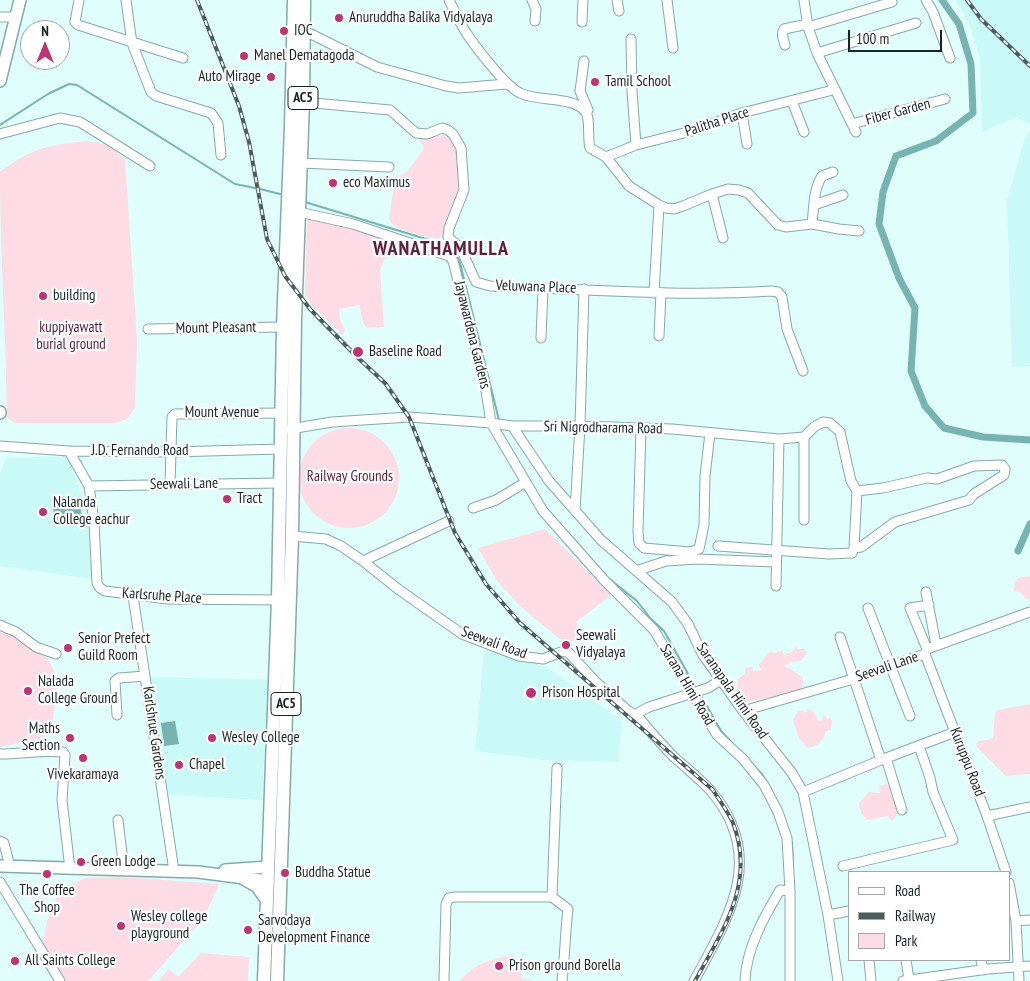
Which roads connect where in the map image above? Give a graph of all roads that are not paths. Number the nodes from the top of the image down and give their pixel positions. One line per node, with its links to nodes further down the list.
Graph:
1 (20, 0): 16 (main road)
2 (80, 0): 23 (street)
3 (126, 0): 23 (street)
4 (294, 0): 50 (highway, AC5)
5 (304, 0): 21 (highway, AC5)
6 (449, 0): 31 (street)
7 (532, 0): 17 (street)
8 (583, 0): 18 (street)
9 (617, 0): 14 (street)
10 (667, 0): 25 (street)
11 (804, 0): 20 (street)
12 (926, 0): 28 (street)
13 (892, 2): 20 (street)
14 (619, 11)
15 (0, 17): 16 (street)
16 (16, 17): 30 (main road)
17 (535, 21)
18 (582, 22)
19 (916, 23): 26 (street)
20 (808, 25): 24 (street); 26 (street)
21 (304, 32): 31 (street); 35 (highway, AC5)
22 (631, 39): 41 (street)
23 (132, 43): 27 (street); 42 (street)
24 (785, 44)
25 (673, 48)
26 (817, 53): 33 (street, Fiber Garden)
27 (183, 58)
28 (950, 58)
29 (584, 60): 36 (street)
30 (0, 81)
31 (506, 84): 36 (street)
32 (829, 91): 34 (street, Palitha Place)
33 (945, 99)
34 (792, 101): 37 (street, Palitha Place); 38 (street)
35 (303, 102): 44 (highway, AC5); 56 (street, Veluwana Place)
36 (588, 113): 43 (street)
37 (742, 113): 40 (street); 41 (street, Palitha Place)
38 (804, 132)
39 (0, 134): 45 (street)
40 (747, 144)
41 (636, 146): 43 (street, Palitha Place)
42 (221, 155)
43 (606, 157): 52 (street)
44 (301, 163): 46 (street); 50 (highway, AC5)
45 (150, 166)
46 (389, 167)
47 (833, 172): 51 (street)
48 (712, 194): 52 (street); 53 (street); 55 (street)
49 (843, 195): 51 (street)
50 (295, 201): 59 (highway, AC5); 65 (street, Jayawardena Gardens); 69 (highway, AC5)
51 (814, 205): 53 (street)
52 (659, 206): 58 (street)
53 (812, 224): 54 (street)
54 (859, 231)
55 (723, 238)
56 (543, 288): 57 (street, Veluwana Place); 62 (street)
57 (584, 289): 58 (street, Veluwana Place); 67 (street)
58 (657, 293): 61 (street); 63 (street, Veluwana Place)
59 (283, 327): 60 (street, Mount Pleasant); 64 (highway, AC5)
60 (148, 329)
61 (659, 336)
62 (541, 338)
63 (803, 371)
64 (282, 412): 69 (highway, AC5); 76 (street, Mount Avenue)
65 (493, 423): 66 (street, Sri Nigrodharama Road); 69 (street, Sri Nigrodharama Road); 77 (street, Sarana Himi Road)
66 (509, 425): 67 (street, Sri Nigrodharama Road); 83 (street, Saranapala Himi Road)
67 (580, 426): 68 (street, Sri Nigrodharama Road); 83 (street)
68 (641, 428): 70 (street, Sri Nigrodharama Road); 70 (street)
69 (288, 429): 74 (highway, AC5); 86 (highway, AC5)
70 (710, 433): 72 (street, Sri Nigrodharama Road)
71 (804, 437): 72 (street, Sri Nigrodharama Road); 81 (street); 84 (street)
72 (779, 439): 89 (street)
73 (0, 446): 75 (street, J.D. Fernando Road)
74 (281, 449): 76 (street, J.D. Fernando Road); 78 (highway, AC5)
75 (69, 451): 76 (street, J.D. Fernando Road); 80 (street, Karlsruhe Place)
76 (171, 452): 79 (street, Mount Avenue)
77 (526, 482): 82 (street); 109 (street, Sarana Himi Road)
78 (279, 483): 79 (street, Seewali Lane); 96 (highway, AC5)
79 (170, 484): 80 (street, Seewali Lane)
80 (89, 486): 95 (street, Karlsruhe Place)
81 (856, 491): 88 (street); 88 (street)
82 (473, 508)
83 (575, 511): 92 (street, Saranapala Himi Road)
84 (804, 520)
85 (449, 521): 90 (street)
86 (292, 536): 90 (street, Seewali Road); 127 (highway, AC5)
87 (718, 546): 89 (street)
88 (854, 548): 89 (street)
89 (775, 550): 91 (street)
90 (363, 561): 111 (street, Seewali Road)
91 (776, 562): 92 (street); 93 (street)
92 (636, 571): 108 (street, Saranapala Himi Road)
93 (776, 586)
94 (926, 592): 97 (street)
95 (133, 596): 96 (street, Karlsruhe Place); 106 (street, Karlshrue Gardens)
96 (278, 600): 127 (highway, AC5)
97 (930, 605): 102 (street); 103 (street, Kuruppu Road)
98 (868, 608): 105 (street)
99 (1027, 612): 102 (street, Seevali Lane)
100 (0, 625): 104 (street)
101 (840, 637): 107 (street)
102 (936, 645): 103 (street, Seevali Lane)
103 (926, 651): 105 (street, Seevali Lane); 114 (street, Kuruppu Road)
104 (56, 654)
105 (891, 665): 107 (street, Seevali Lane); 113 (street)
106 (145, 676): 112 (street); 130 (street, Karlshrue Gardens)
107 (853, 679): 110 (street, Seevali Lane); 117 (street)
108 (721, 680): 109 (street); 110 (street, Saranapala Himi Road)
109 (695, 692): 111 (street); 136 (street, Sarana Himi Road)
110 (743, 712): 119 (street, Saranapala Himi Road)
111 (636, 714): 155 (street)
112 (117, 715)
113 (910, 716)
114 (955, 732): 115 (street); 122 (street, Kuruppu Road)
115 (919, 746): 117 (street); 126 (street)
116 (0, 754): 128 (street)
117 (883, 759): 119 (street); 121 (street)
118 (557, 768): 138 (street)
119 (803, 792): 141 (street, Saranapala Himi Road)
120 (1030, 807): 122 (street)
121 (902, 810)
122 (987, 816): 131 (street, Kuruppu Road)
123 (118, 820): 129 (street)
124 (0, 841): 125 (street)
125 (5, 866): 128 (main road)
126 (843, 866)
127 (274, 867): 132 (main road); 134 (highway, AC5)
128 (70, 869): 129 (main road)
129 (124, 870): 130 (main road)
130 (174, 871): 132 (main road)
131 (1006, 871)
132 (198, 872): 133 (main road)
133 (243, 878): 134 (main road); 139 (highway)
134 (274, 881): 139 (highway, AC5); 152 (highway, AC5)
135 (0, 882): 150 (street)
136 (790, 891): 156 (street); 157 (street, Sarana Himi Road)
137 (1010, 892): 142 (street)
138 (552, 896): 153 (street); 154 (street)
139 (267, 900): 151 (highway, AC5)
140 (848, 911): 141 (street)
141 (828, 915): 158 (street, Saranapala Himi Road)
142 (1016, 920): 143 (street); 147 (street)
143 (1030, 920)
144 (869, 961): 159 (street)
145 (906, 961): 160 (street)
146 (981, 961): 149 (street)
147 (1018, 966): 148 (street); 149 (street); 161 (street)
148 (1030, 966)
149 (983, 970): 160 (street)
150 (60, 981)
151 (264, 981)
152 (277, 981)
153 (444, 981)
154 (562, 981)
155 (694, 981)
156 (745, 981)
157 (790, 981)
158 (838, 981)
159 (871, 981)
160 (906, 981)
161 (1019, 981)

